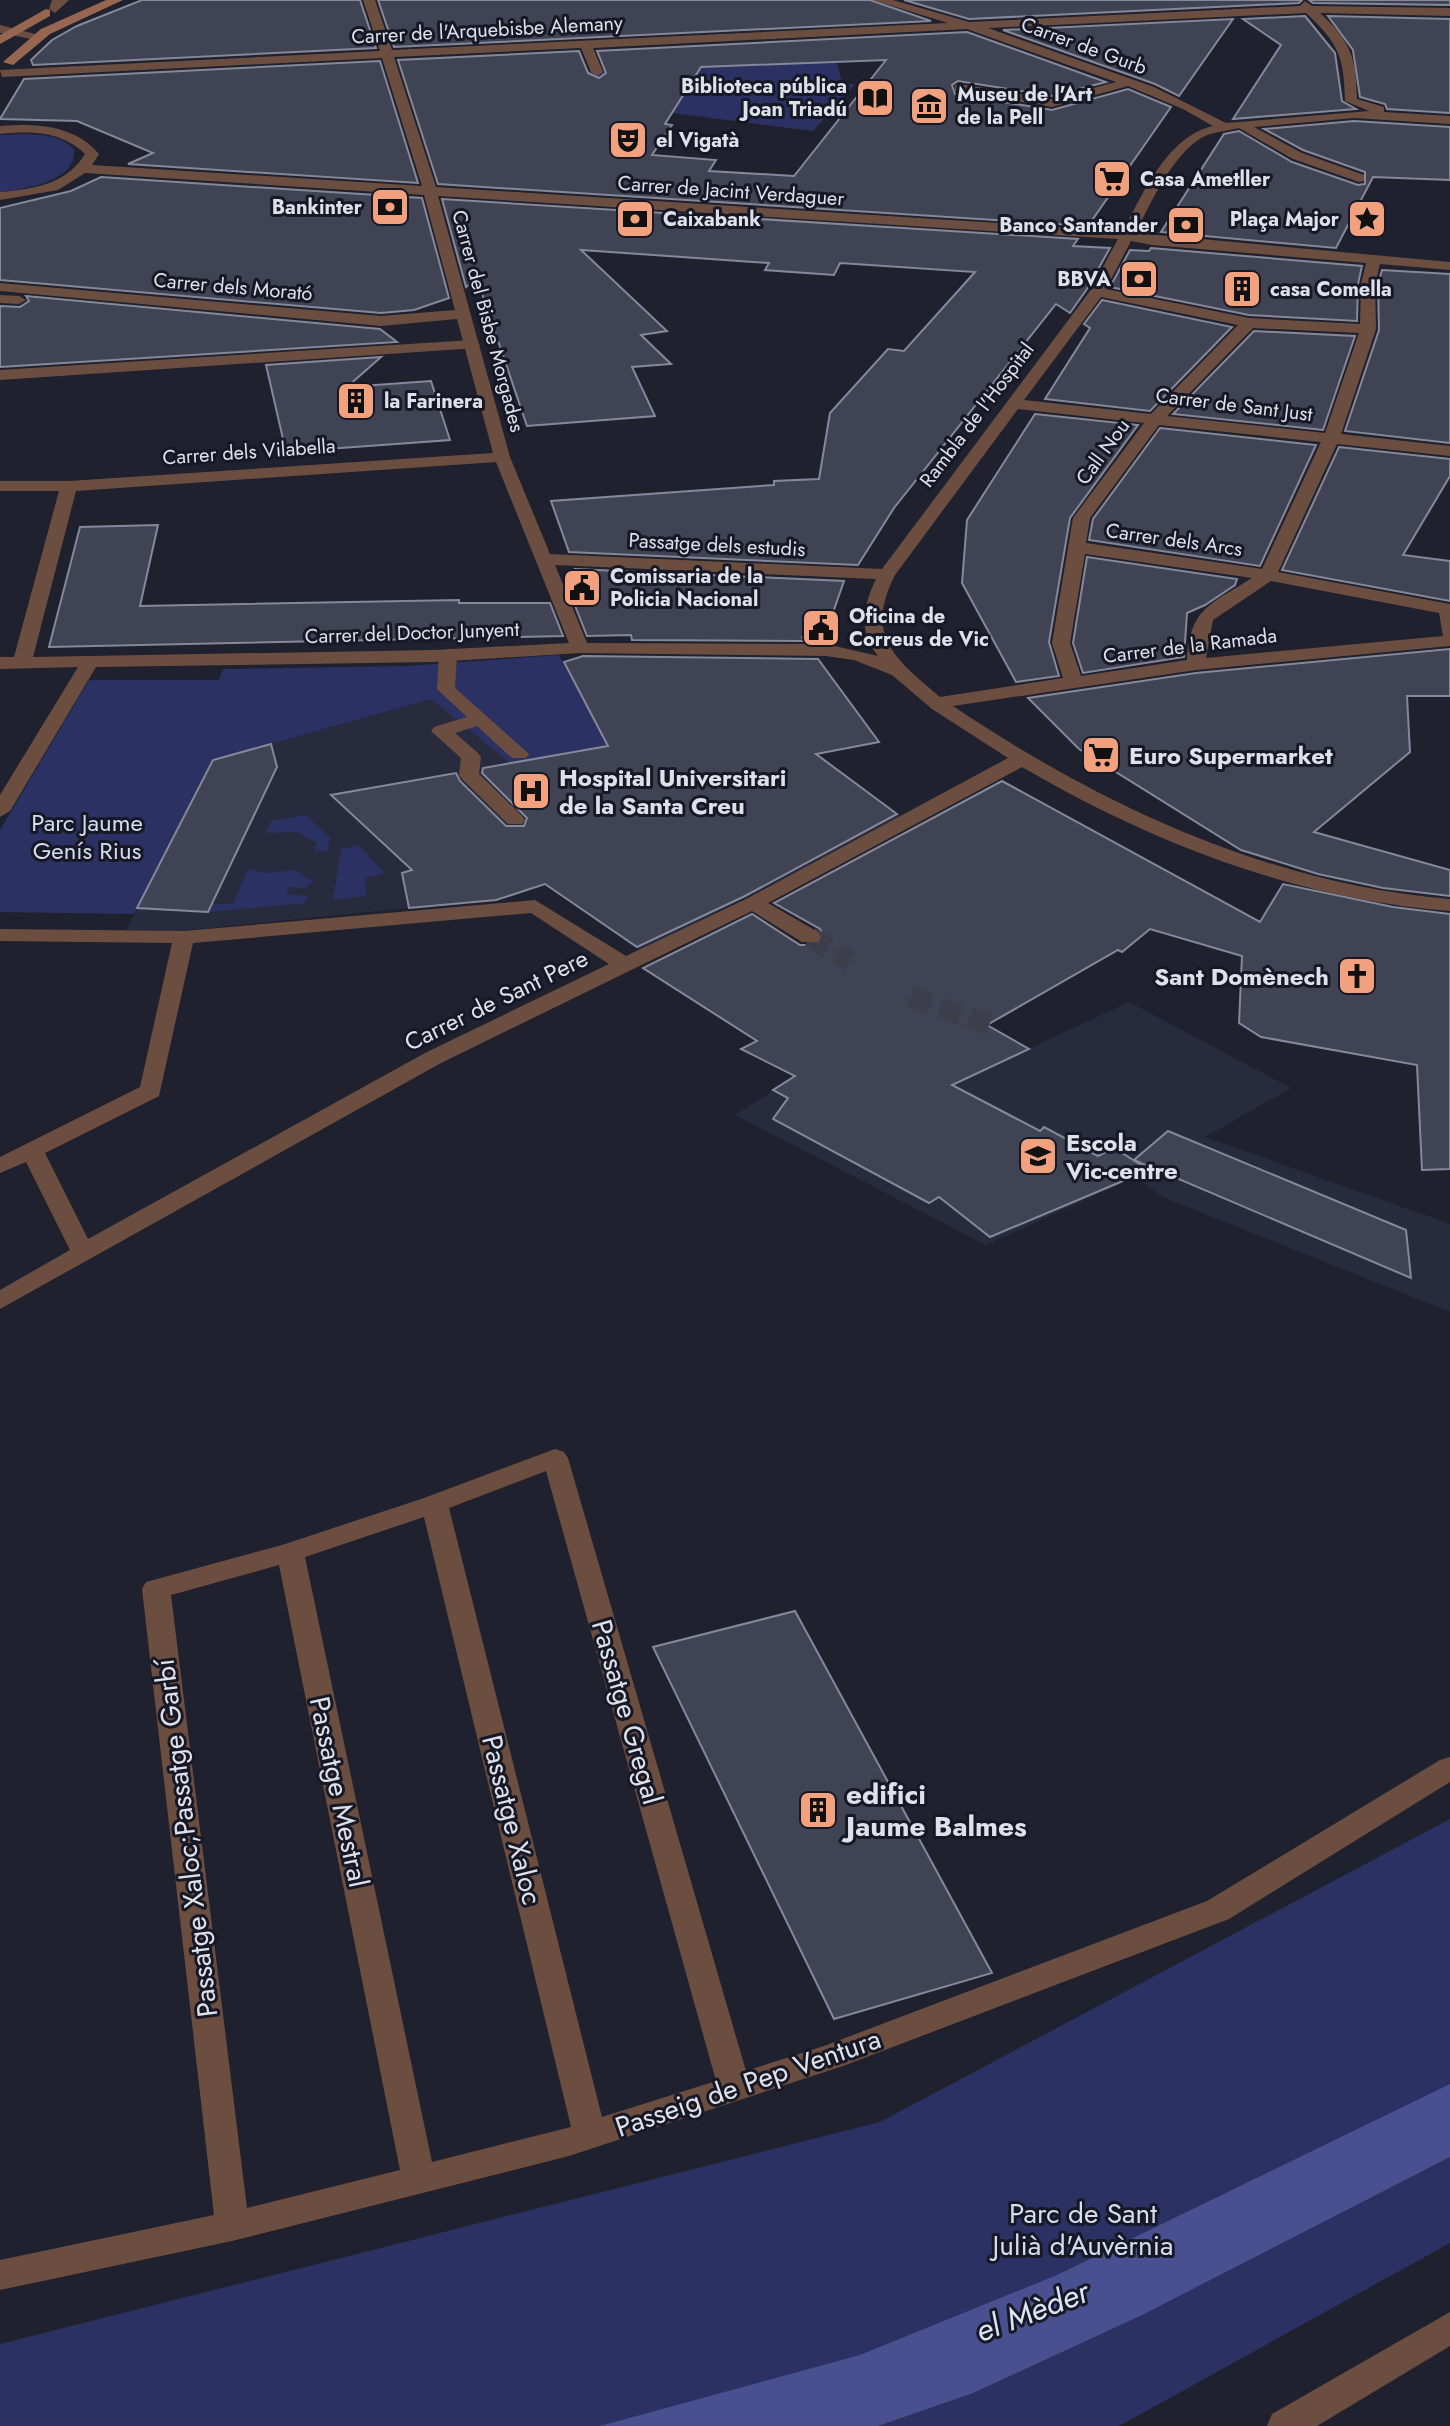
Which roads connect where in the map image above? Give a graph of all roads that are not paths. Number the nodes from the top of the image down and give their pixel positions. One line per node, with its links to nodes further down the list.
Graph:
1 (75, 0): 6 (street)
2 (117, 0): 11 (street)
3 (369, 0): 14 (street, Carrer del Bisbe Morgades)
4 (879, 0): 9 (street, Carrer de Gurb)
5 (1433, 0): 8 (street)
6 (59, 4): 10 (street)
7 (1305, 5): 8 (street, Carrer de l'Arquebisbe Alemany); 9 (street, Carrer de l'Arquebisbe Alemany); 19 (street)
8 (1448, 12)
9 (973, 27): 13 (street, Carrer de l'Arquebisbe Alemany); 17 (street, Carrer de Gurb)
10 (6, 30): 11 (street); 12 (street)
11 (37, 36): 15 (street)
12 (0, 40)
13 (586, 45): 14 (street, Carrer de l'Arquebisbe Alemany); 16 (street)
14 (387, 55): 15 (street, Carrer de l'Arquebisbe Alemany); 26 (street, Carrer del Bisbe Morgades)
15 (4, 71)
16 (597, 72)
17 (1128, 82): 18 (street); 22 (street, Carrer de Gurb)
18 (959, 88)
19 (1396, 116): 20 (street); 21 (street, Rambla de l'Hospital)
20 (1450, 120)
21 (1241, 124): 22 (street, Rambla de l'Hospital); 25 (street)
22 (1223, 127): 28 (street, Rambla de l'Hospital)
23 (1, 129): 24 (street)
24 (85, 169): 26 (street, Carrer de Jacint Verdaguer); 27 (street)
25 (1359, 178)
26 (430, 191): 28 (street, Carrer de Jacint Verdaguer); 35 (street, Carrer del Bisbe Morgades)
27 (0, 196)
28 (1126, 235): 29 (street, Carrer de Jacint Verdaguer); 32 (street, Rambla de l'Hospital)
29 (1374, 260): 30 (street); 37 (street)
30 (1450, 266)
31 (0, 287): 35 (street, Carrer dels Morató)
32 (1097, 292): 36 (street); 40 (street, Rambla de l'Hospital)
33 (0, 299): 34 (street)
34 (19, 300)
35 (463, 314): 38 (street, Carrer del Bisbe Morgades)
36 (1249, 323): 37 (street); 41 (street, Call Nou)
37 (1368, 329): 42 (street)
38 (472, 345): 39 (street); 44 (street, Carrer del Bisbe Morgades)
39 (0, 375)
40 (1013, 404): 41 (street, Carrer de Sant Just); 49 (street, Rambla de l'Hospital)
41 (1156, 418): 42 (street, Carrer de Sant Just); 47 (street, Call Nou)
42 (1331, 439): 43 (street, Carrer de Sant Just); 50 (street)
43 (1450, 451)
44 (502, 457): 46 (street, Carrer dels Vilabella); 48 (street, Carrer del Bisbe Morgades)
45 (0, 486): 46 (street, Carrer dels Vilabella)
46 (69, 486): 57 (street)
47 (1075, 547): 50 (street, Carrer dels Arcs); 62 (street, Call Nou)
48 (544, 559): 49 (street, Passatge dels estudis); 54 (street, Carrer del Bisbe Morgades)
49 (887, 574): 51 (street, Rambla de l'Hospital)
50 (1268, 575): 52 (street, Carrer dels Arcs); 60 (street)
51 (873, 624): 55 (street); 61 (street)
52 (1450, 633)
53 (1450, 641): 60 (street, Carrer de la Ramada)
54 (580, 648): 55 (street, Carrer del Doctor Junyent); 56 (street, Carrer del Doctor Junyent)
55 (826, 650): 61 (street)
56 (448, 655): 58 (street, Carrer del Doctor Junyent); 64 (street)
57 (22, 662): 58 (street, Carrer del Doctor Junyent); 59 (street, Carrer del Doctor Junyent)
58 (90, 662): 67 (street)
59 (0, 663)
60 (1196, 664): 62 (street, Carrer de la Ramada)
61 (896, 670): 63 (street)
62 (1074, 684): 63 (street, Carrer de la Ramada)
63 (937, 703): 66 (street)
64 (481, 719): 65 (street); 68 (street)
65 (519, 754)
66 (1022, 759): 69 (street, Carrer de Sant Pere); 70 (street)
67 (0, 811)
68 (515, 820)
69 (753, 903): 73 (street); 74 (street, Carrer de Sant Pere)
70 (1450, 905)
71 (1, 935): 72 (street)
72 (184, 937): 74 (street); 75 (street)
73 (810, 937)
74 (625, 965): 77 (street, Carrer de Sant Pere)
75 (32, 1150): 76 (street); 77 (street)
76 (0, 1166)
77 (83, 1252): 78 (street, Carrer de Sant Pere)
78 (0, 1301)
79 (434, 1504): 80 (street); 82 (street, Passatge Gregal); 83 (street, Passatge Xaloc)
80 (290, 1552): 84 (street, Passatge Mestral); 85 (street, Passatge Xaloc;Passatge Garbí)
81 (1450, 1768): 82 (street, Passeig de Pep Ventura)
82 (735, 2090): 83 (street, Passeig de Pep Ventura)
83 (590, 2136): 84 (street, Passeig de Pep Ventura)
84 (419, 2181): 85 (street, Passeig de Pep Ventura)
85 (232, 2226): 86 (street, Passeig de Pep Ventura)
86 (0, 2275)
87 (1450, 2328): 88 (street)
88 (1285, 2426)

